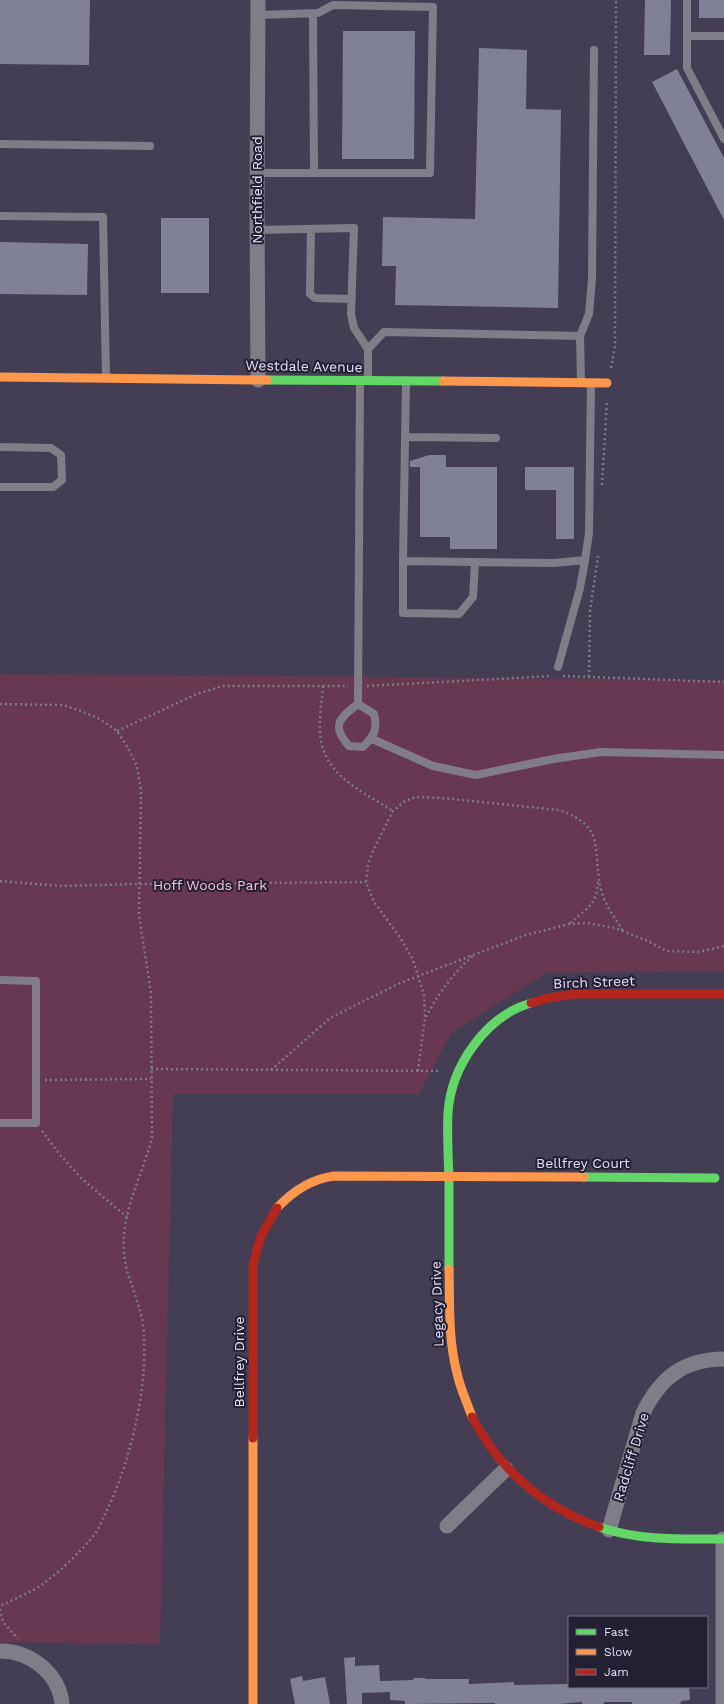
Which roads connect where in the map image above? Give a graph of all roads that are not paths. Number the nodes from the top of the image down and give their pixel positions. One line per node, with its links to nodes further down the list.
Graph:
1 (258, 0): 4 (street, Northfield Road)
2 (687, 0): 5 (lane)
3 (313, 14): 4 (lane); 12 (lane); 12 (lane)
4 (258, 15): 11 (street, Northfield Road)
5 (687, 36): 6 (lane); 8 (lane)
6 (724, 36)
7 (594, 50): 17 (lane)
8 (724, 139)
9 (0, 144): 10 (lane)
10 (150, 146)
11 (257, 172): 12 (lane); 15 (street, Northfield Road)
12 (314, 173)
13 (0, 216): 20 (lane)
14 (312, 229): 15 (lane); 16 (lane); 16 (lane)
15 (257, 230): 21 (street, Northfield Road)
16 (352, 299): 18 (lane)
17 (580, 336): 18 (lane); 24 (lane)
18 (368, 349): 22 (lane)
19 (0, 377): 20 (street, Westdale Avenue)
20 (106, 378): 21 (street, Westdale Avenue)
21 (258, 380): 22 (street, Westdale Avenue)
22 (364, 381): 23 (street, Westdale Avenue); 35 (lane)
23 (406, 382): 24 (street, Westdale Avenue); 27 (lane)
24 (581, 383): 25 (street, Westdale Avenue)
25 (591, 383): 26 (street, Westdale Avenue); 31 (lane)
26 (607, 384)
27 (405, 437): 28 (lane); 32 (lane)
28 (496, 438)
29 (0, 447): 30 (lane)
30 (0, 487)
31 (585, 560): 33 (lane); 34 (lane)
32 (403, 561): 33 (lane); 33 (lane)
33 (475, 562)
34 (558, 667)
35 (358, 704): 36 (lane); 36 (lane)
36 (372, 739): 37 (lane)
37 (724, 755)
38 (0, 980): 40 (lane)
39 (724, 994): 41 (street, Birch Street)
40 (0, 1123)
41 (450, 1176): 42 (street, Bellfrey Court); 44 (street, Legacy Drive); 50 (street, Bellfrey Drive)
42 (715, 1178)
43 (724, 1359): 46 (street, Radcliff Drive)
44 (506, 1469): 45 (street); 46 (street, Legacy Drive)
45 (447, 1526)
46 (609, 1530): 47 (street, Legacy Drive)
47 (723, 1539): 51 (street)
48 (0, 1651): 49 (street)
49 (62, 1704)
50 (253, 1704)
51 (723, 1704)

